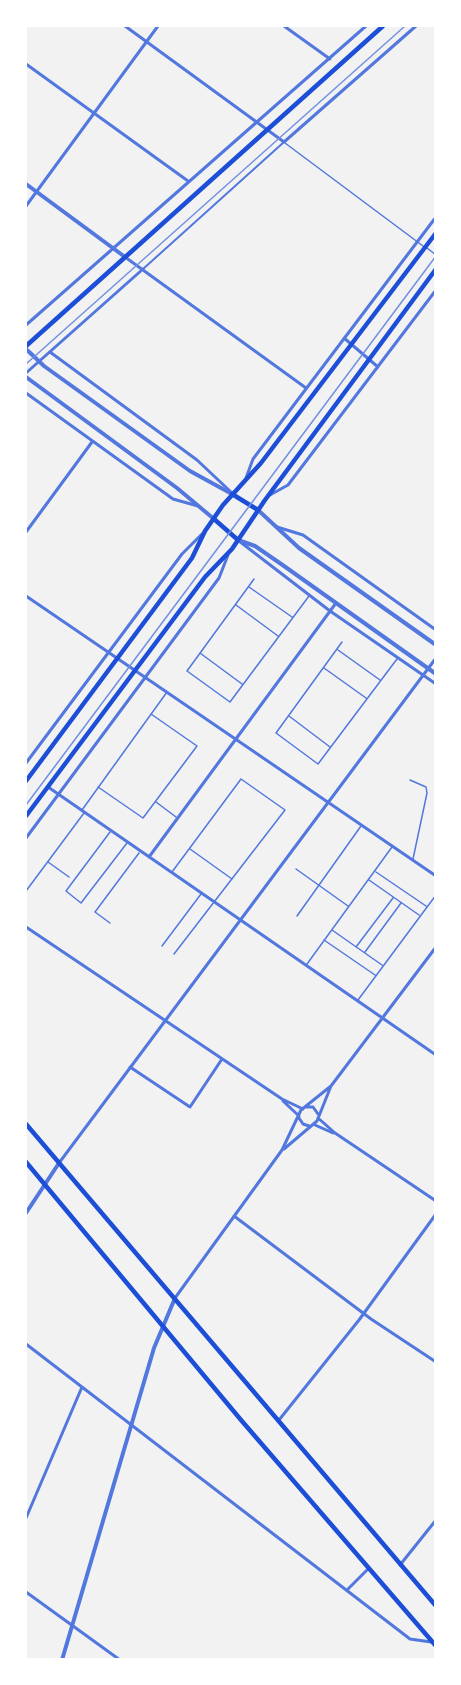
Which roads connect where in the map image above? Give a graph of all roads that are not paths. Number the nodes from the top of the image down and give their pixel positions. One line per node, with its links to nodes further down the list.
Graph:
1 (125, 26): 7 (street)
2 (158, 26): 7 (street)
3 (284, 26): 8 (street)
4 (366, 26): 8 (street)
5 (383, 26): 12 (main road)
6 (416, 26): 13 (street)
7 (146, 42): 10 (street); 11 (street)
8 (330, 59): 11 (street)
9 (26, 64): 10 (street)
10 (94, 114): 14 (street); 16 (street)
11 (256, 122): 12 (street); 14 (street)
12 (267, 130): 13 (street); 24 (main road)
13 (284, 142): 20 (lane); 25 (street)
14 (188, 181): 22 (street)
15 (26, 184): 16 (street)
16 (37, 192): 17 (street); 22 (street)
17 (26, 207)
18 (435, 217): 20 (street)
19 (435, 232): 21 (main road)
20 (417, 241): 21 (lane); 29 (street)
21 (425, 247): 23 (lane); 30 (main road)
22 (114, 248): 24 (street); 28 (street)
23 (435, 255)
24 (125, 257): 25 (street); 31 (main road)
25 (143, 269): 32 (street); 37 (street)
26 (435, 269): 33 (main road)
27 (435, 290): 35 (street)
28 (26, 325)
29 (344, 338): 30 (street); 37 (street)
30 (351, 344): 33 (street); 40 (main road)
31 (26, 347): 34 (street)
32 (50, 352): 34 (street); 41 (street)
33 (368, 358): 35 (street); 42 (main road)
34 (39, 362): 36 (street); 41 (street)
35 (379, 368): 42 (street)
36 (26, 375): 43 (street)
37 (306, 388): 40 (street)
38 (26, 393): 39 (street)
39 (92, 442): 43 (street); 48 (street)
40 (246, 478): 41 (main road)
41 (232, 494): 44 (main road); 45 (main road)
42 (266, 498): 44 (main road)
43 (198, 506): 45 (street)
44 (258, 510): 46 (street); 49 (main road)
45 (214, 519): 47 (main road); 49 (main road)
46 (278, 527): 59 (street); 62 (street)
47 (205, 531): 64 (street); 68 (main road)
48 (26, 532)
49 (238, 540): 50 (main road); 54 (street); 55 (street)
50 (229, 553): 71 (main road); 74 (street)
51 (254, 579): 52 (lane)
52 (249, 587): 56 (lane); 58 (lane)
53 (26, 596): 64 (street)
54 (309, 596): 57 (street); 58 (lane)
55 (336, 603): 57 (street); 70 (street)
56 (236, 605): 60 (lane); 65 (lane)
57 (330, 611): 66 (street); 82 (street)
58 (293, 618): 60 (lane)
59 (435, 630)
60 (279, 636): 77 (lane)
61 (342, 642): 63 (lane)
62 (435, 645)
63 (337, 649): 69 (lane); 75 (lane)
64 (108, 652): 68 (street); 84 (street)
65 (200, 653): 77 (lane); 77 (lane)
66 (398, 658): 73 (street); 75 (lane)
67 (435, 658): 70 (street)
68 (118, 659): 71 (street); 85 (main road)
69 (324, 668): 79 (lane); 81 (lane)
70 (427, 669): 72 (street); 73 (street)
71 (135, 670): 74 (street); 88 (main road)
72 (435, 674)
73 (423, 675): 76 (street); 92 (street)
74 (145, 678): 78 (street); 90 (street)
75 (381, 681): 79 (lane)
76 (435, 684)
77 (243, 685)
78 (167, 693): 80 (lane); 82 (street)
79 (367, 699): 83 (lane)
80 (151, 714): 89 (lane); 91 (lane)
81 (289, 716): 83 (lane); 83 (lane)
82 (236, 739): 92 (street); 95 (street)
83 (331, 747)
84 (26, 763)
85 (28, 774): 87 (main road)
86 (410, 780): 104 (lane)
87 (26, 781)
88 (48, 787): 90 (street); 94 (main road)
89 (98, 787): 91 (lane); 93 (lane)
90 (58, 795): 93 (street); 98 (street)
91 (156, 801): 95 (lane)
92 (327, 802): 96 (street); 124 (street)
93 (83, 812): 97 (street); 105 (lane)
94 (26, 816)
95 (178, 818): 103 (street)
96 (362, 825): 100 (street); 113 (lane)
97 (111, 831): 99 (street); 99 (lane)
98 (26, 838)
99 (127, 842): 102 (street)
100 (393, 846): 104 (street); 107 (lane)
101 (189, 849): 108 (lane); 111 (lane); 111 (lane)
102 (140, 851): 103 (street); 125 (lane)
103 (149, 857): 108 (street)
104 (413, 860): 109 (street)
105 (48, 862): 110 (lane); 114 (lane)
106 (296, 868): 113 (lane)
107 (375, 871): 112 (lane); 121 (lane)
108 (171, 873): 115 (street)
109 (435, 876)
110 (69, 877)
111 (233, 880): 118 (lane)
112 (369, 880): 117 (lane); 120 (lane)
113 (319, 885): 120 (lane); 122 (lane)
114 (26, 891)
115 (201, 893): 118 (street); 129 (lane)
116 (435, 895): 121 (lane)
117 (393, 897): 119 (lane); 130 (lane)
118 (215, 903): 124 (street); 133 (lane)
119 (401, 903): 123 (lane); 132 (lane)
120 (349, 907): 127 (lane)
121 (427, 907): 123 (lane)
122 (297, 916)
123 (420, 916): 135 (lane)
124 (240, 920): 134 (street); 139 (street)
125 (110, 922)
126 (26, 927): 139 (street)
127 (332, 929): 128 (lane); 130 (lane)
128 (324, 940): 134 (lane); 136 (lane)
129 (162, 946)
130 (356, 946): 132 (lane)
131 (435, 947): 138 (street)
132 (365, 953): 135 (lane)
133 (174, 954)
134 (306, 965): 137 (street)
135 (383, 966): 136 (lane)
136 (376, 976): 137 (lane)
137 (358, 1000): 138 (street)
138 (382, 1018): 140 (street); 143 (street)
139 (165, 1021): 141 (street); 142 (street)
140 (435, 1055)
141 (222, 1059): 142 (street); 144 (street)
142 (130, 1067): 153 (street)
143 (331, 1086): 145 (street); 146 (street)
144 (282, 1099): 145 (street); 147 (street)
145 (304, 1108): 146 (street); 147 (street)
146 (318, 1116): 149 (street); 150 (street)
147 (299, 1117): 149 (street); 151 (street)
148 (26, 1124): 153 (main road)
149 (312, 1125): 150 (street); 151 (street)
150 (335, 1133): 155 (street)
151 (282, 1150): 158 (street)
152 (26, 1162): 154 (main road)
153 (59, 1162): 154 (street); 159 (main road)
154 (44, 1183): 156 (street); 161 (main road)
155 (435, 1201)
156 (26, 1213)
157 (435, 1214): 160 (street)
158 (234, 1215): 159 (street); 160 (street)
159 (175, 1298): 161 (street); 165 (main road)
160 (364, 1312): 163 (street); 165 (street)
161 (162, 1323): 166 (street); 170 (main road)
162 (26, 1347): 164 (street)
163 (435, 1362)
164 (81, 1387): 166 (street); 167 (street)
165 (279, 1420): 169 (main road)
166 (132, 1425): 171 (street); 174 (street)
167 (26, 1518)
168 (435, 1520): 169 (street)
169 (400, 1565): 173 (main road)
170 (369, 1568): 171 (street); 175 (main road)
171 (347, 1591): 175 (street)
172 (26, 1592): 174 (street)
173 (435, 1606)
174 (72, 1626): 176 (street); 177 (street)
175 (434, 1644)
176 (62, 1659)
177 (120, 1659)

